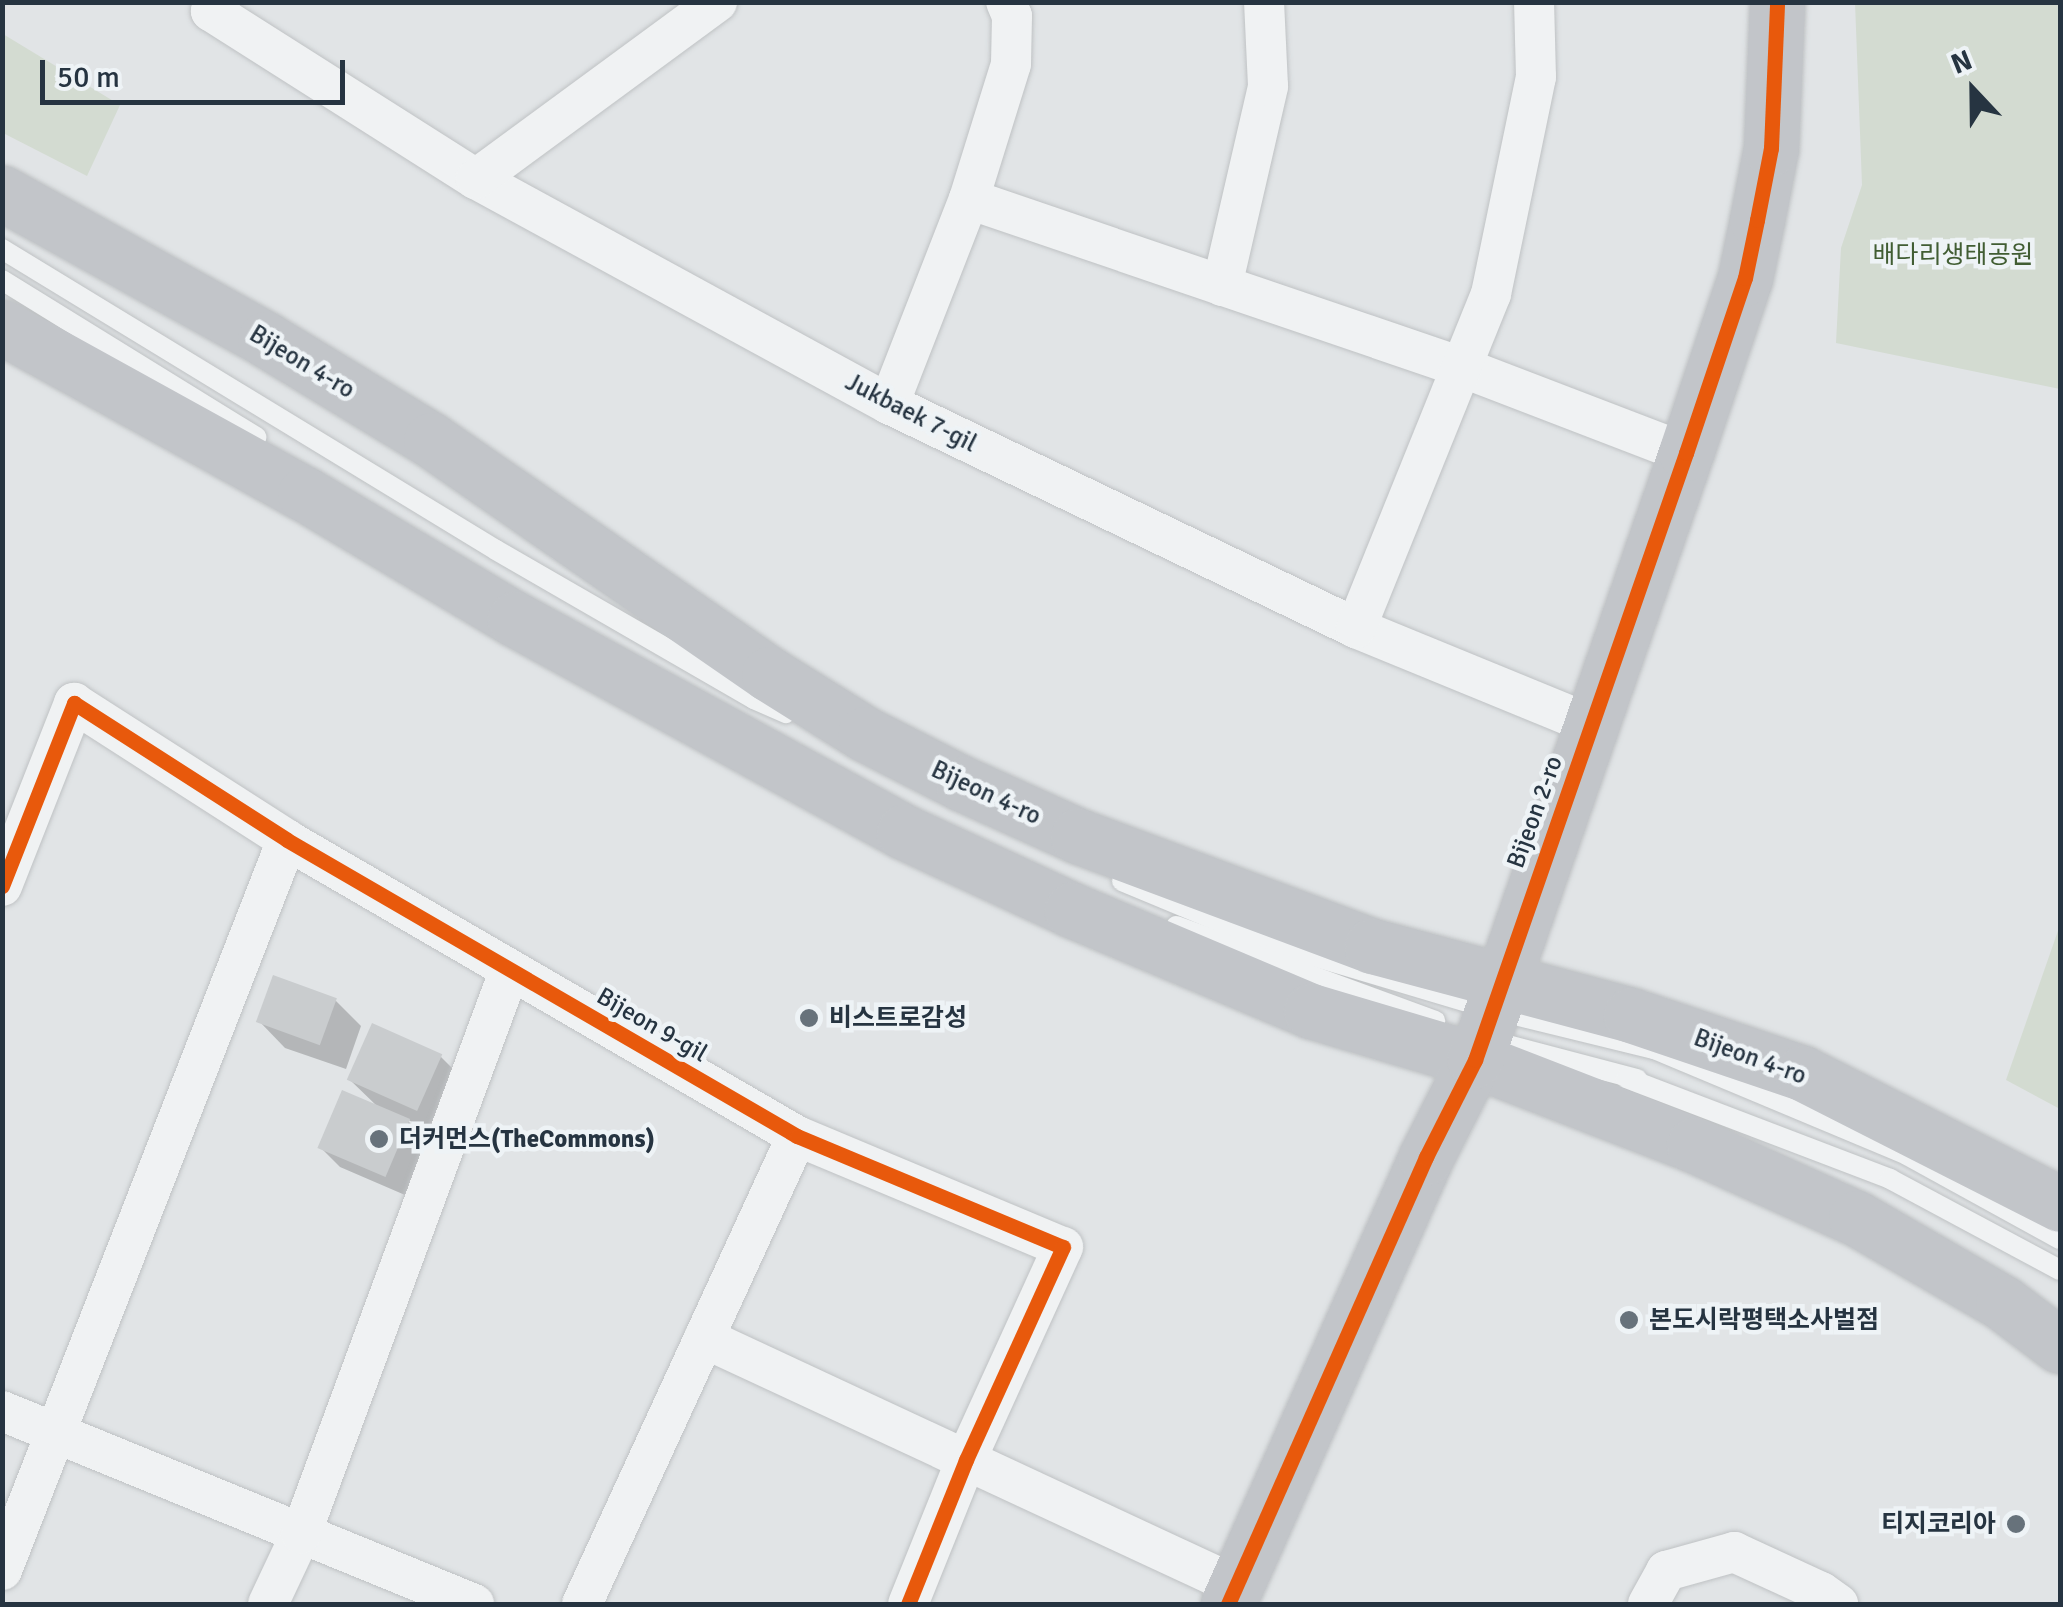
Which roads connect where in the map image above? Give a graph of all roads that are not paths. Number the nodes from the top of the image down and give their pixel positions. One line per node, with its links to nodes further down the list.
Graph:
1 (220, 2): 7 (street, Jukbaek 7-gil)
2 (717, 2): 7 (street)
3 (1006, 2): 9 (street)
4 (1264, 2): 12 (street)
5 (1534, 2): 14 (street)
6 (1776, 2): 17 (main road, Bijeon 2-ro)
7 (476, 179): 15 (street, Jukbaek 7-gil)
8 (2, 192): 25 (main road, Bijeon 4-ro)
9 (969, 199): 12 (street); 15 (street)
10 (2, 249): 22 (lane)
11 (2, 280): 16 (lane)
12 (1222, 286): 14 (street)
13 (2, 327): 19 (main road, Bijeon 4-ro)
14 (1464, 368): 17 (street); 20 (street)
15 (889, 404): 20 (street, Jukbaek 7-gil)
16 (268, 445)
17 (1686, 453): 23 (main road, Bijeon 2-ro)
18 (300, 465): 19 (lane)
19 (395, 547): 34 (main road, Bijeon 4-ro)
20 (1362, 631): 23 (street, Jukbaek 7-gil)
21 (708, 697): 24 (lane)
22 (808, 722): 25 (lane); 26 (lane)
23 (1593, 725): 34 (main road, Bijeon 2-ro)
24 (760, 726)
25 (865, 734): 34 (main road, Bijeon 4-ro)
26 (981, 816)
27 (933, 821): 31 (lane)
28 (287, 840): 30 (street, Bijeon 9-gil); 33 (street, Bijeon 9-gil); 42 (street)
29 (1102, 873): 34 (lane)
30 (2, 886)
31 (1094, 895)
32 (1131, 909): 34 (lane)
33 (509, 972): 35 (street, Bijeon 9-gil); 44 (street)
34 (1478, 1025): 36 (main road, Bijeon 4-ro); 37 (lane); 38 (lane); 40 (main road, Bijeon 4-ro); 46 (main road, Bijeon 2-ro)
35 (797, 1136): 39 (street); 43 (street, Bijeon 9-gil)
36 (2060, 1204)
37 (2060, 1239)
38 (2060, 1270)
39 (704, 1338): 43 (street); 49 (street)
40 (2060, 1346)
41 (2, 1411): 42 (street)
42 (58, 1432): 44 (street); 45 (street)
43 (966, 1460): 46 (street); 50 (street, Bijeon 9-gil)
44 (302, 1534): 47 (street); 48 (street)
45 (2, 1570)
46 (1232, 1595)
47 (268, 1604)
48 (474, 1604)
49 (582, 1604)
50 (908, 1604)
51 (1648, 1604): 52 (street)
52 (1838, 1604)

